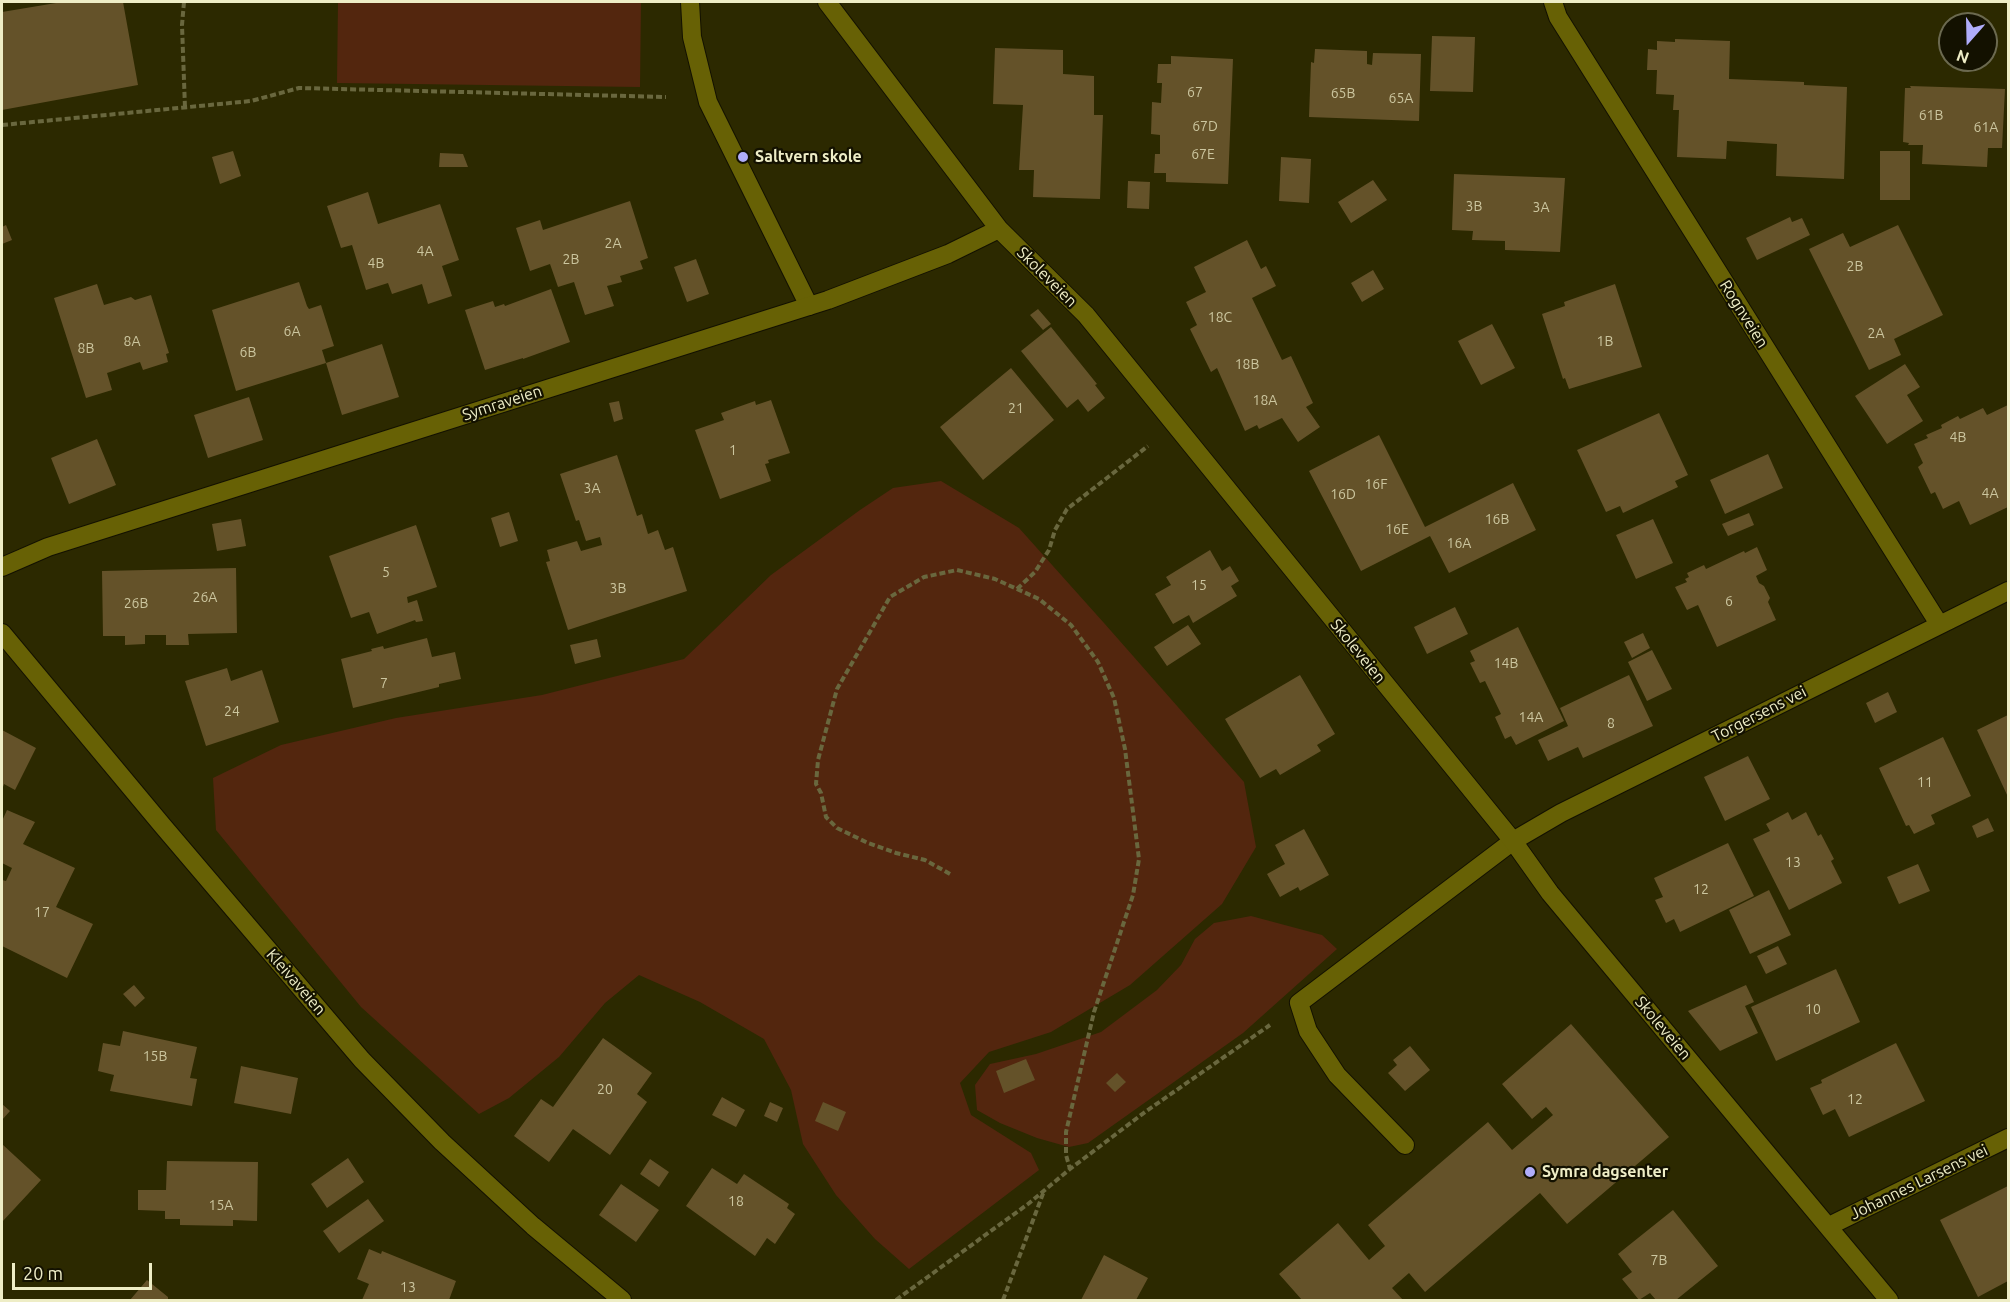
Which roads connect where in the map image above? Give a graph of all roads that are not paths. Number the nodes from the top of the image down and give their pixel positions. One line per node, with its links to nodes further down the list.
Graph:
1 (690, 2): 5 (street)
2 (827, 2): 4 (street, Skoleveien)
3 (1553, 2): 8 (street, Rognveien)
4 (999, 229): 5 (street, Symraveien); 10 (street, Skoleveien)
5 (809, 306): 6 (street, Symraveien)
6 (2, 567)
7 (2008, 591): 8 (street, Torgersens vei)
8 (1939, 624): 10 (street, Torgersens vei)
9 (2, 633): 14 (street, Kleivaveien)
10 (1513, 841): 12 (street, Torgersens vei); 13 (street, Skoleveien)
11 (2008, 1138): 13 (street, Johannes Larsens vei)
12 (1405, 1145)
13 (1829, 1226): 15 (street, Skoleveien)
14 (622, 1300)
15 (1889, 1300)

